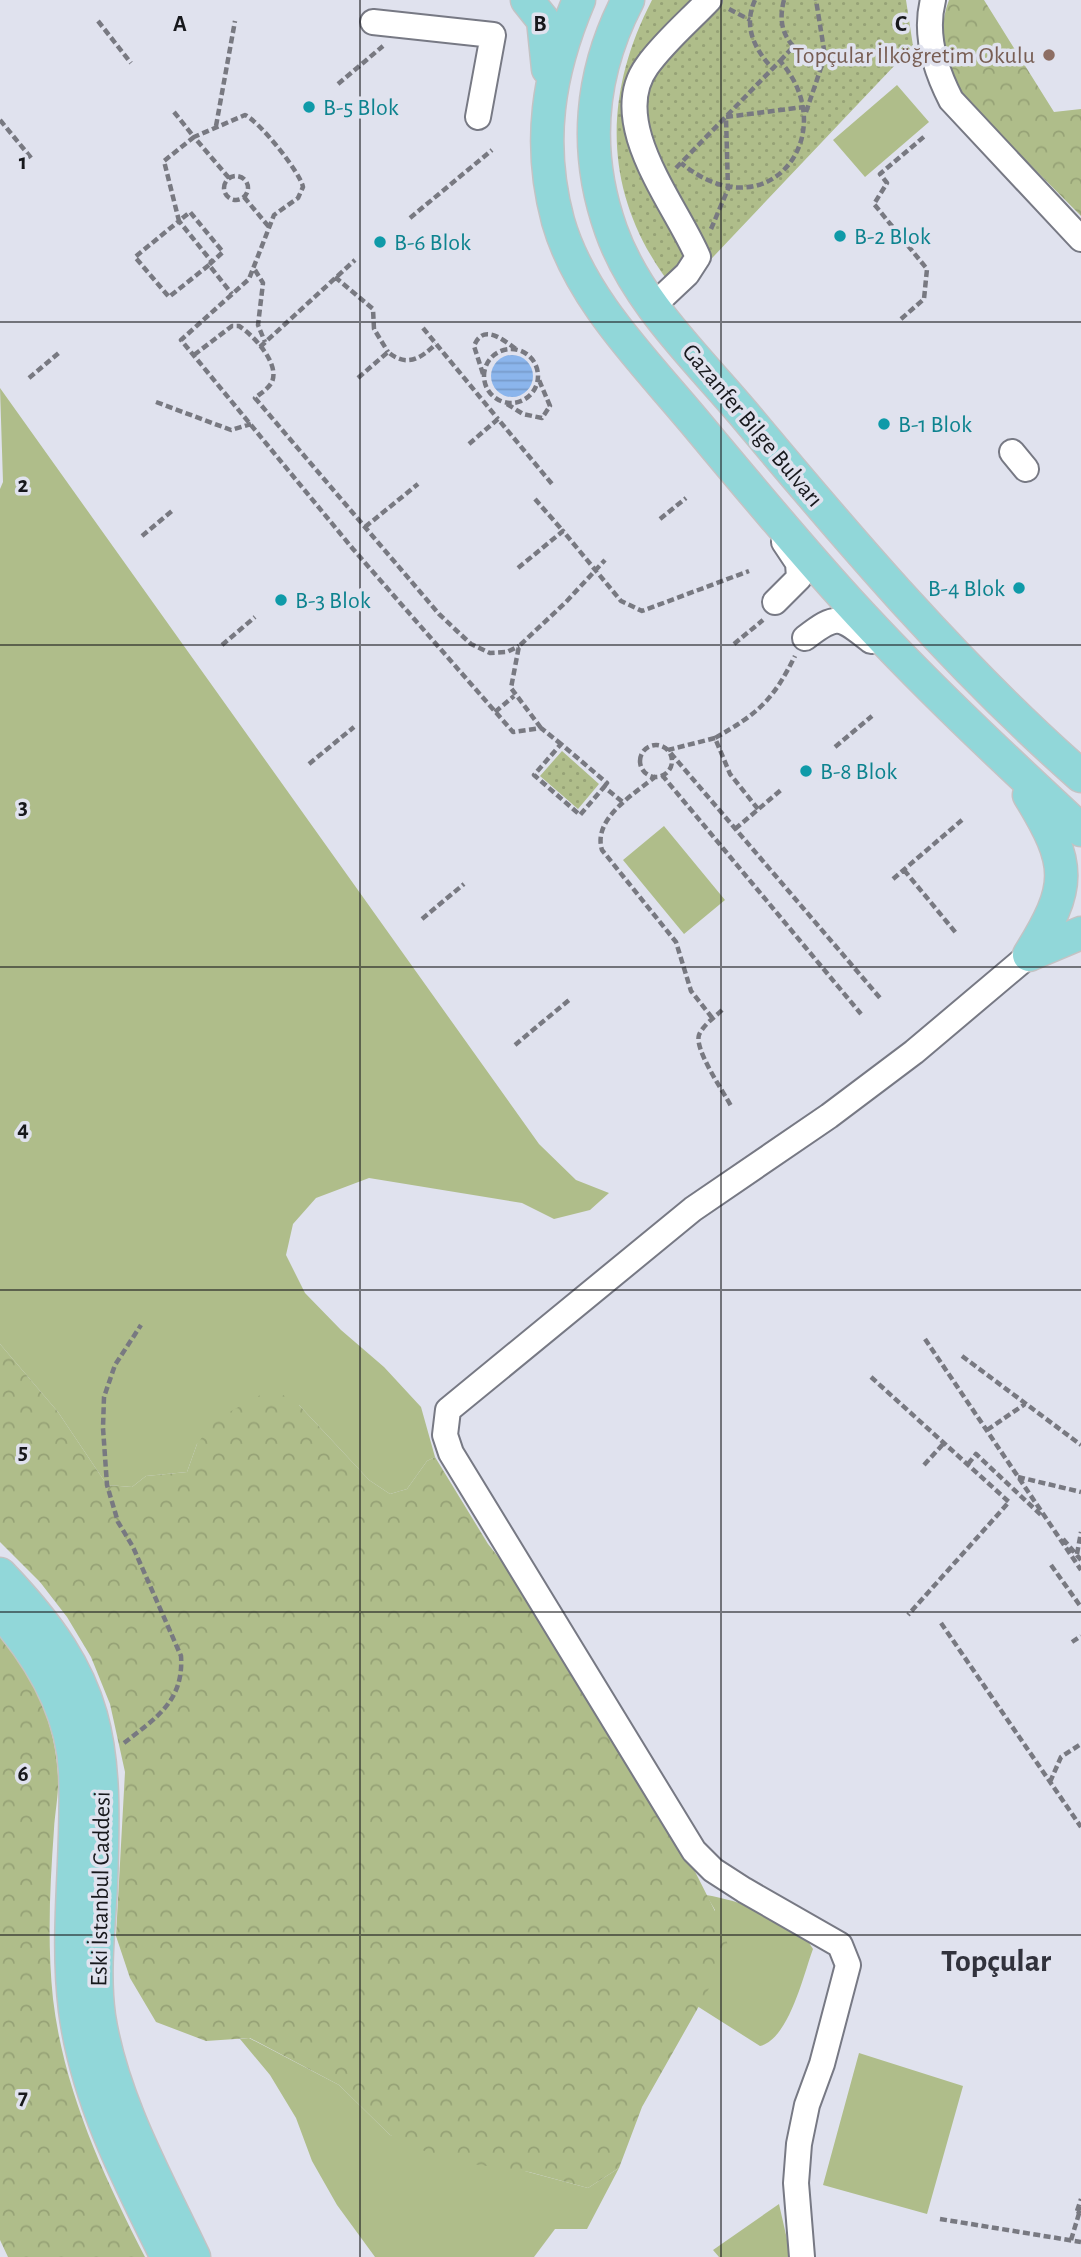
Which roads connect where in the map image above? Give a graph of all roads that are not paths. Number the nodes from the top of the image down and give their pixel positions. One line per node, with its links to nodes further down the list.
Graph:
1 (527, 0): 7 (main road)
2 (579, 0): 7 (main road, Gazanfer Bilge Bulvarı)
3 (628, 0): 10 (main road, Gazanfer Bilge Bulvarı)
4 (709, 0): 10 (street)
5 (933, 0): 9 (street)
6 (383, 30): 8 (street)
7 (551, 84): 11 (main road, Gazanfer Bilge Bulvarı)
8 (478, 117)
9 (1081, 239)
10 (653, 306): 15 (main road, Gazanfer Bilge Bulvarı)
11 (691, 418): 12 (street); 14 (main road, Gazanfer Bilge Bulvarı)
12 (773, 608)
13 (804, 638): 14 (street)
14 (951, 709): 17 (main road, Gazanfer Bilge Bulvarı)
15 (1036, 736): 16 (main road); 18 (main road, Gazanfer Bilge Bulvarı)
16 (1081, 763)
17 (1010, 765): 19 (main road); 21 (main road)
18 (1081, 776)
19 (1081, 830)
20 (1081, 888): 21 (main road)
21 (1072, 927): 22 (main road)
22 (1029, 955): 27 (street)
23 (0, 1574): 26 (main road, Eski İstanbul Caddesi)
24 (0, 1611): 25 (main road, Eski İstanbul Caddesi)
25 (167, 2257)
26 (194, 2257)
27 (802, 2257)

